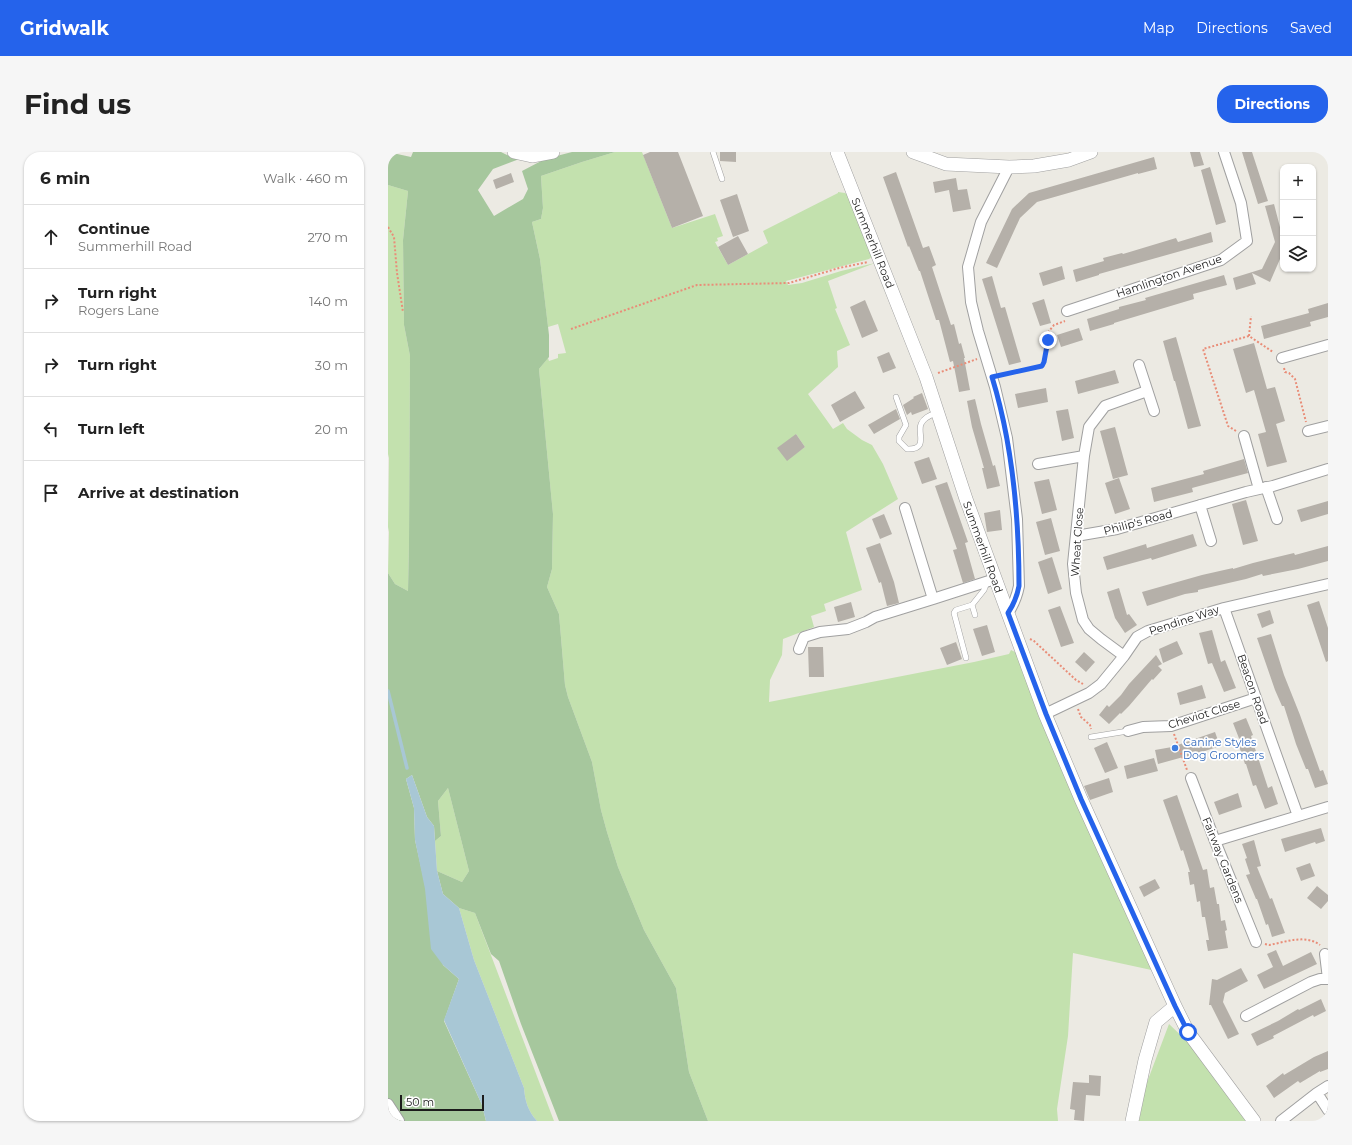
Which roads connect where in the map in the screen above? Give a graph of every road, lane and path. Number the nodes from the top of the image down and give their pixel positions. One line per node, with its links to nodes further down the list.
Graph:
1 (514, 152): 2 (street)
2 (554, 152)
3 (713, 152): 9 (lane)
4 (837, 152): 11 (street, Summerhill Road)
5 (913, 152): 8 (street)
6 (1091, 152): 8 (street)
7 (1224, 152): 12 (street, Hamlington Avenue)
8 (1009, 167): 18 (street)
9 (722, 179)
10 (388, 227): 13 (path)
11 (878, 257): 15 (path); 21 (street, Summerhill Road)
12 (1068, 311): 22 (path)
13 (403, 312)
14 (1251, 316): 16 (path)
15 (571, 329)
16 (1249, 336): 19 (path); 29 (path)
17 (1328, 345): 19 (street)
18 (985, 356): 21 (path); 22 (street)
19 (1282, 358): 28 (path)
20 (1139, 365): 23 (street)
21 (926, 377): 26 (street, Summerhill Road)
22 (992, 377): 44 (street)
23 (1147, 391): 25 (street); 30 (street, Wheat Close)
24 (896, 397): 26 (lane)
25 (1154, 411)
26 (937, 413): 39 (street, Summerhill Road)
27 (1328, 426): 28 (street)
28 (1308, 431)
29 (1244, 436): 33 (street)
30 (1084, 456): 31 (street); 37 (street, Wheat Close)
31 (1038, 464)
32 (1328, 469): 33 (street, Philip's Road)
33 (1262, 488): 34 (street, Philip's Road); 36 (street)
34 (1200, 505): 37 (street, Philip's Road); 38 (street)
35 (905, 508): 41 (street)
36 (1277, 519)
37 (1076, 536): 48 (street, Wheat Close)
38 (1211, 541)
39 (990, 581): 41 (street); 42 (lane); 44 (street, Summerhill Road)
40 (1328, 584): 43 (street, Pendine Way)
41 (933, 600): 47 (street)
42 (972, 605): 45 (lane); 49 (lane)
43 (1224, 608): 48 (street, Pendine Way); 51 (street, Beacon Road)
44 (1008, 613): 46 (street, Summerhill Road)
45 (975, 615)
46 (1014, 631): 50 (path); 53 (street, Summerhill Road)
47 (799, 649)
48 (1124, 656): 50 (street, Pendine Way)
49 (966, 658)
50 (1093, 690): 52 (street, Pendine Way)
51 (1256, 698): 54 (street, Cheviot Close); 59 (street, Beacon Road)
52 (1075, 700): 53 (street, Pendine Way); 56 (path)
53 (1046, 714): 64 (street, Summerhill Road)
54 (1171, 726): 55 (street, Cheviot Close); 57 (path)
55 (1128, 731): 56 (lane)
56 (1091, 737)
57 (1191, 778): 60 (street, Fairway Gardens)
58 (1327, 810): 59 (street)
59 (1298, 816): 60 (street)
60 (1215, 842): 61 (street, Fairway Gardens)
61 (1256, 942): 62 (path)
62 (1325, 954): 63 (street)
63 (1328, 979): 65 (street)
64 (1175, 1006): 71 (street); 72 (street, Summerhill Road)
65 (1246, 1016)
66 (1328, 1086): 67 (street)
67 (1317, 1093): 69 (street); 73 (street)
68 (388, 1104): 70 (street)
69 (1328, 1110)
70 (399, 1121)
71 (1132, 1121)
72 (1254, 1121)
73 (1281, 1121)

